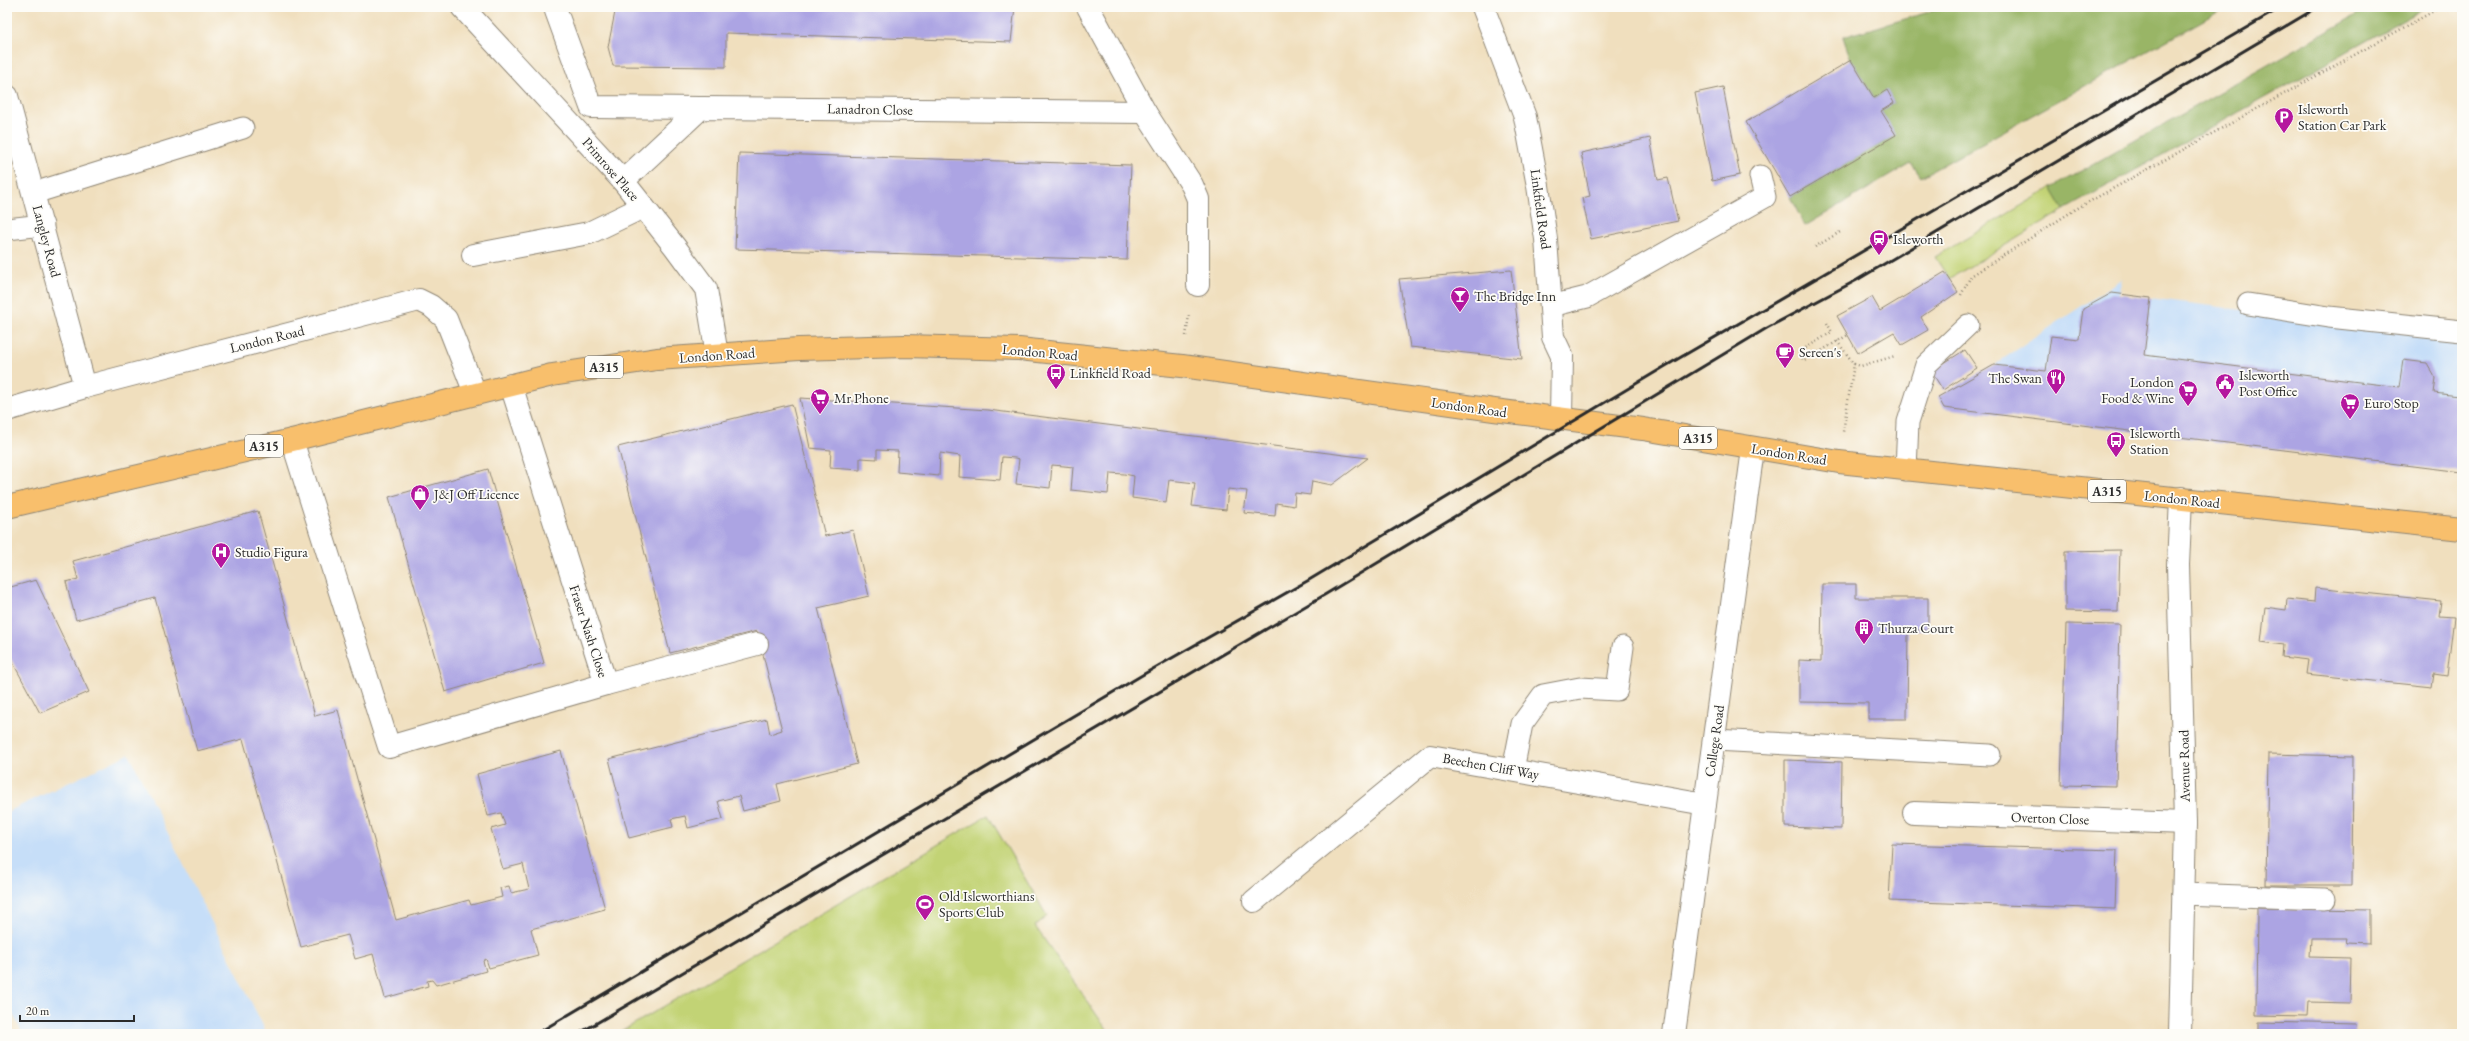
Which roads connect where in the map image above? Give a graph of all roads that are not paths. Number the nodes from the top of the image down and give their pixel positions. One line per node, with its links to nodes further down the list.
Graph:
1 (462, 7): 10 (street, Primrose Place)
2 (557, 7): 6 (street, Lanadron Close)
3 (1088, 7): 7 (street)
4 (1483, 7): 18 (street, Linkfield Road)
5 (7, 96): 11 (street, Langley Road)
6 (701, 108): 7 (street, Lanadron Close); 10 (street)
7 (1145, 112): 16 (street)
8 (243, 128): 11 (lane)
9 (1760, 176): 18 (lane)
10 (623, 181): 12 (street, Primrose Place)
11 (34, 193): 13 (street, Langley Road)
12 (643, 207): 15 (street); 21 (street, Primrose Place)
13 (43, 225): 14 (lane); 23 (street, Langley Road)
14 (7, 229)
15 (473, 255)
16 (1198, 285)
17 (2248, 304): 20 (lane)
18 (1552, 316): 26 (street, Linkfield Road)
19 (1968, 325): 29 (lane)
20 (2462, 330)
21 (718, 355): 22 (main road, London Road / A315); 26 (main road, London Road / A315)
22 (511, 386): 24 (main road, London Road / A315); 35 (street, Fraser Nash Close)
23 (84, 387): 24 (street, London Road); 25 (street, London Road)
24 (475, 394): 27 (main road, London Road / A315)
25 (7, 410)
26 (1561, 418): 28 (main road, London Road / A315)
27 (292, 440): 31 (main road, London Road / A315); 35 (street, Fraser Nash Close)
28 (1753, 449): 29 (main road, London Road / A315); 36 (street, College Road)
29 (1906, 470): 30 (main road, London Road / A315)
30 (2181, 498): 32 (main road, London Road / A315); 41 (street, Avenue Road)
31 (7, 507)
32 (2462, 529)
33 (757, 644): 35 (street)
34 (1623, 647): 38 (lane)
35 (606, 684)
36 (1715, 740): 37 (lane); 39 (street, College Road)
37 (1990, 755)
38 (1513, 770): 39 (street, Beechen Cliff Way); 44 (street, Beechen Cliff Way)
39 (1706, 804): 45 (street, College Road)
40 (1914, 813): 41 (street, Overton Close)
41 (2185, 823): 42 (street, Avenue Road)
42 (2183, 894): 43 (lane); 46 (street, Avenue Road)
43 (2326, 899)
44 (1254, 901)
45 (1674, 1034)
46 (2180, 1034)

